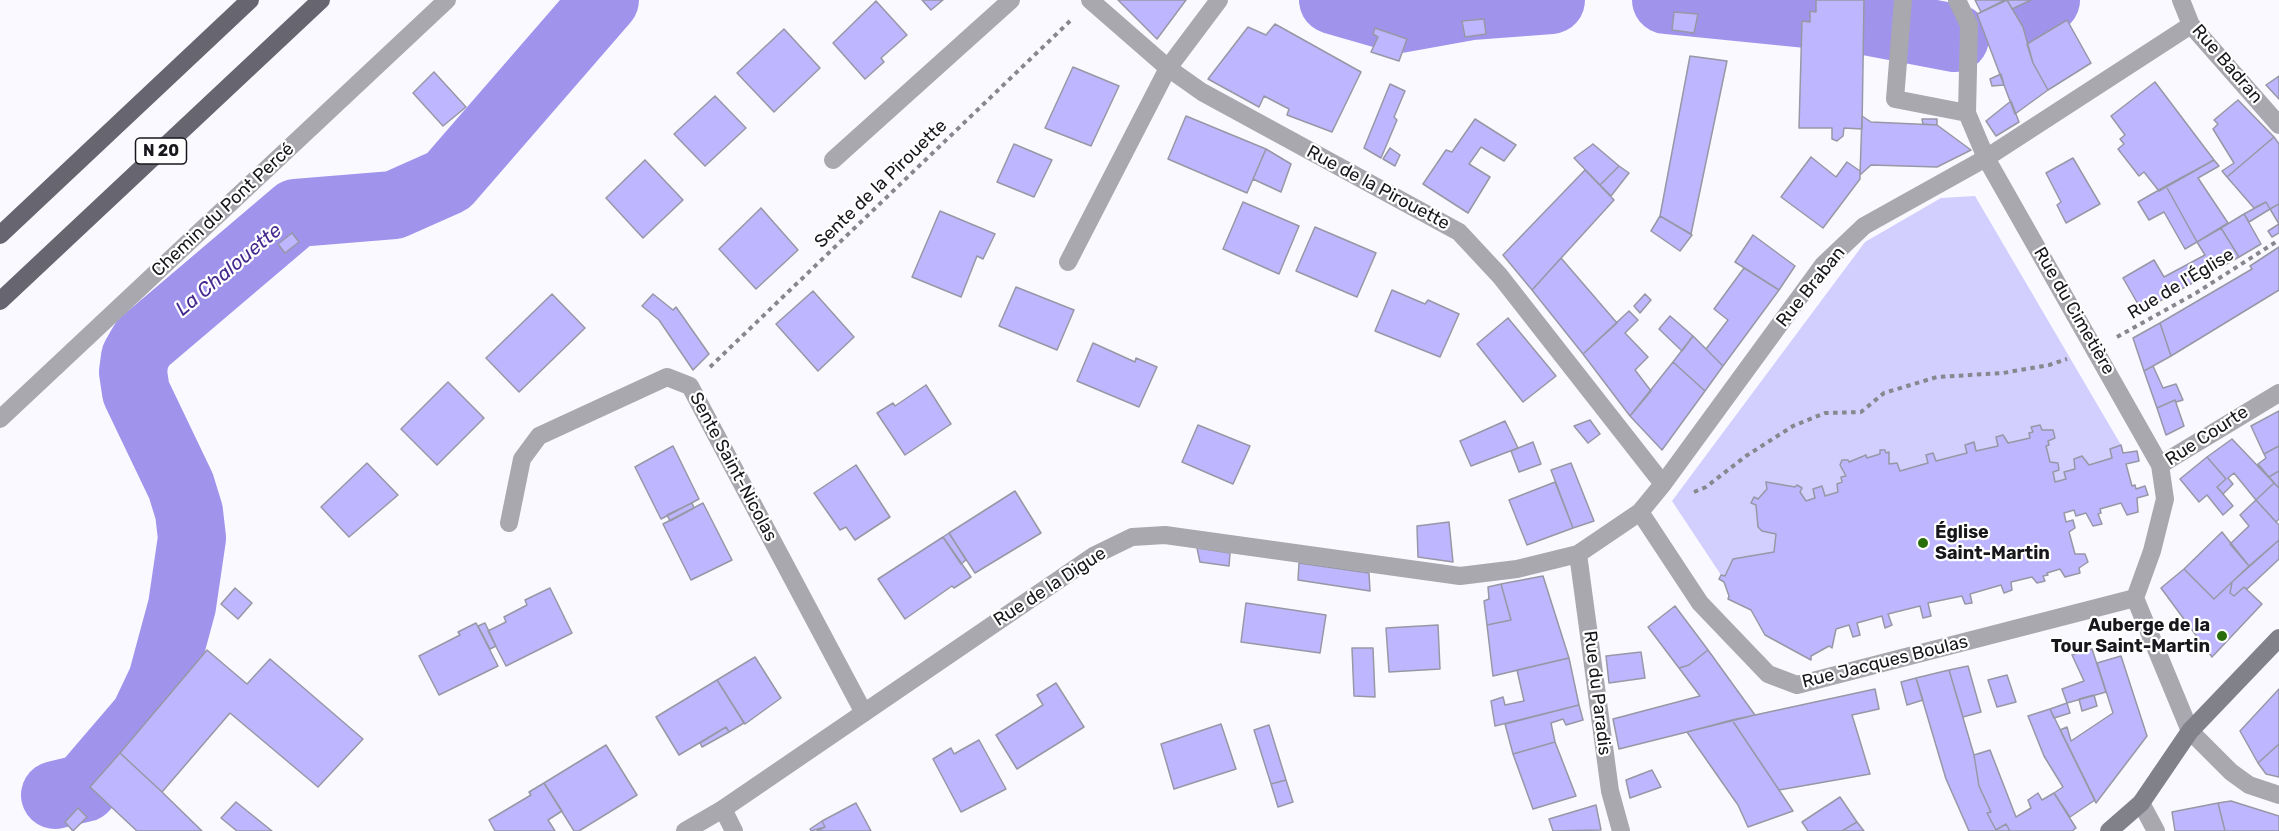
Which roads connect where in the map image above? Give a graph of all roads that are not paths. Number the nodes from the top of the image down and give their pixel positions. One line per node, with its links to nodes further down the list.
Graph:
1 (250, 0): 16 (main road, N 20)
2 (321, 0): 18 (main road, N 20)
3 (447, 0): 20 (street, Chemin du Pont Percé)
4 (1011, 0): 15 (street)
5 (1091, 0): 11 (street, Rue de la Pirouette)
6 (1220, 0): 11 (street)
7 (1957, 0): 12 (street)
8 (2181, 0): 10 (street, Rue Badran)
9 (1902, 7): 12 (street)
10 (2191, 25): 13 (street, Rue Badran); 14 (street, Rue Braban)
11 (1168, 68): 17 (street); 22 (street, Rue de la Pirouette)
12 (1967, 114): 14 (street, Rue du Cimetière)
13 (2279, 125)
14 (1986, 158): 21 (street, Rue du Cimetière); 22 (street, Rue Braban)
15 (833, 160)
16 (0, 235)
17 (1068, 261)
18 (0, 301)
19 (2279, 393): 21 (street, Rue Courte)
20 (0, 419)
21 (2160, 465): 26 (street, Rue Courte)
22 (1664, 484): 23 (street, Rue Braban)
23 (1640, 512): 25 (street, Rue Braban); 26 (street, Rue Jacques Boulas)
24 (509, 523): 28 (street, Sente Saint-Nicolas)
25 (1578, 554): 28 (street, Rue de la Digue); 35 (street, Rue du Paradis)
26 (2135, 598): 29 (street)
27 (2279, 638): 29 (main road)
28 (864, 713): 32 (street, Rue de la Digue)
29 (2190, 731): 30 (street); 31 (main road)
30 (2279, 795)
31 (2141, 803): 36 (main road); 37 (street)
32 (723, 809): 33 (street, Rue de la Digue); 34 (street)
33 (685, 831)
34 (734, 831)
35 (1621, 831)
36 (2109, 831)
37 (2156, 831)

